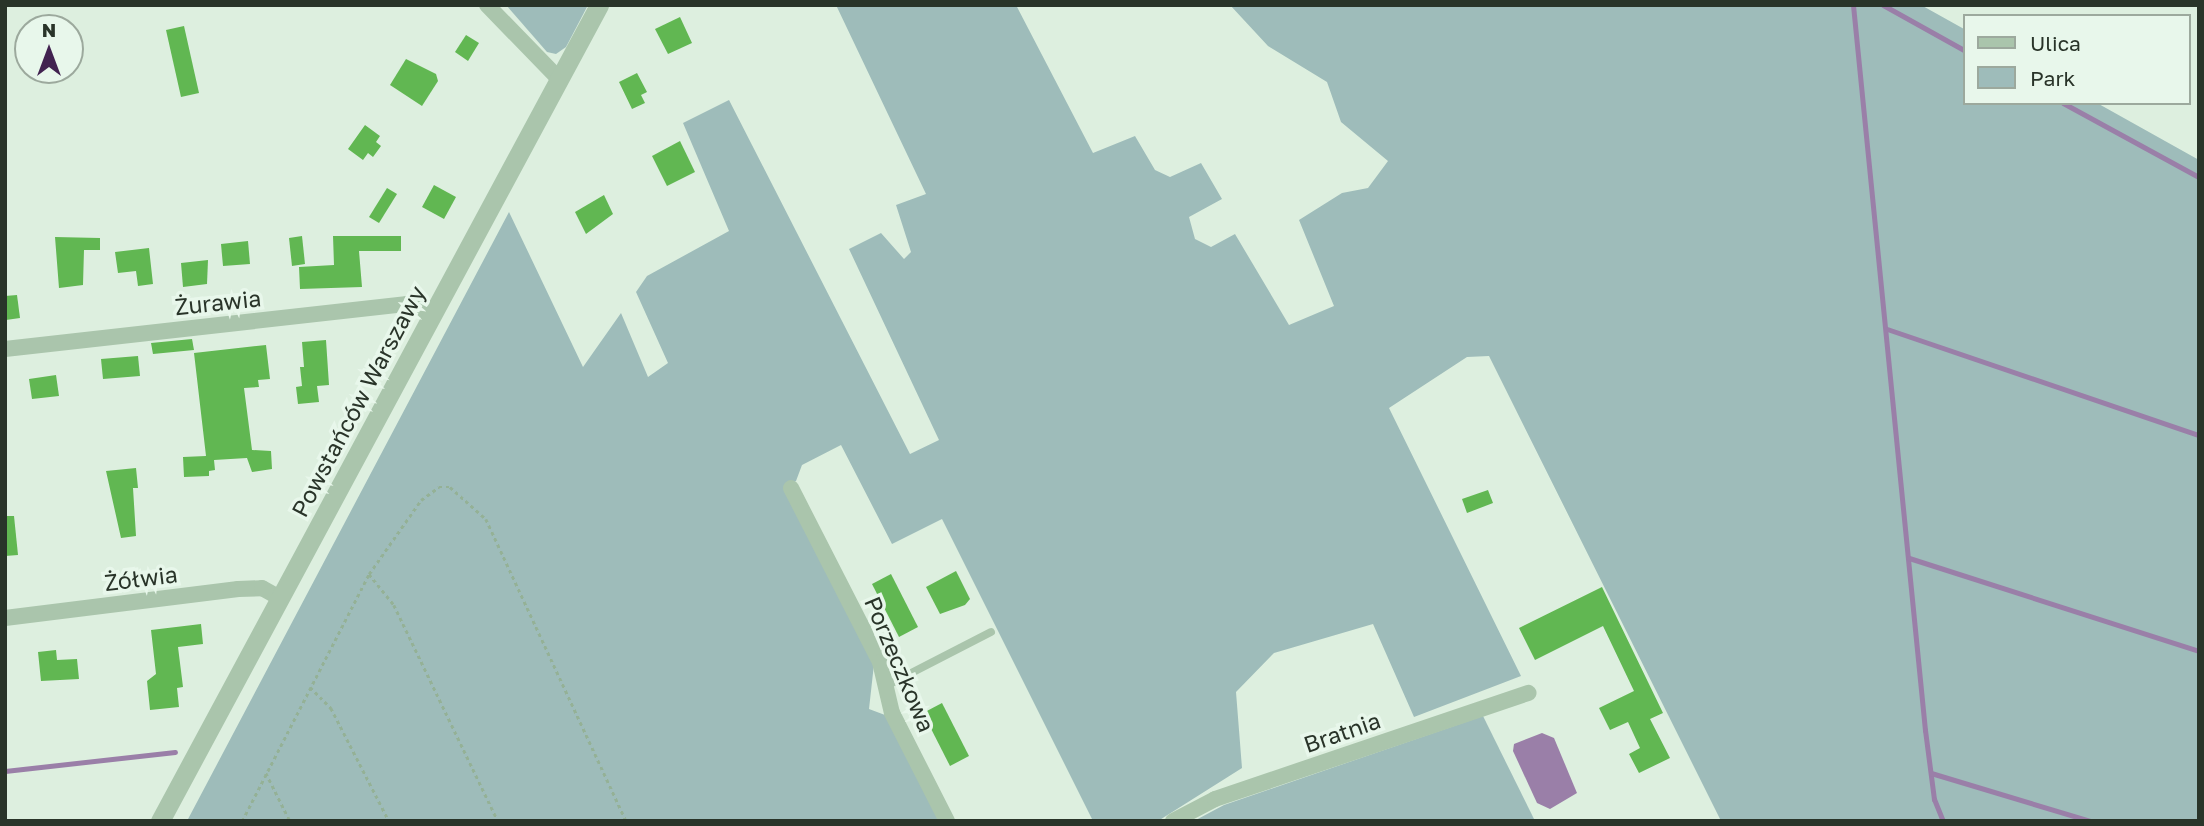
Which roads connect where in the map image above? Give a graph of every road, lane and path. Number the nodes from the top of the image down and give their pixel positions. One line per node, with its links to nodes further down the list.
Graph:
1 (487, 5): 3 (street)
2 (599, 5): 3 (street, Powstańców Warszawy)
3 (559, 79): 4 (street, Powstańców Warszawy)
4 (433, 314): 5 (street, Żurawia); 8 (street, Powstańców Warszawy)
5 (5, 349)
6 (791, 488): 11 (street, Porzeczkowa)
7 (369, 574): 12 (path); 19 (path); 20 (path)
8 (280, 597): 9 (street, Żółwia); 15 (street, Powstańców Warszawy)
9 (5, 618)
10 (991, 632): 11 (lane)
11 (886, 686): 21 (street, Porzeczkowa)
12 (310, 687): 14 (path); 18 (path)
13 (1528, 693): 22 (street, Bratnia)
14 (266, 773): 16 (path); 17 (path)
15 (160, 821)
16 (242, 821)
17 (290, 821)
18 (389, 821)
19 (498, 821)
20 (626, 821)
21 (947, 821)
22 (1173, 821)

